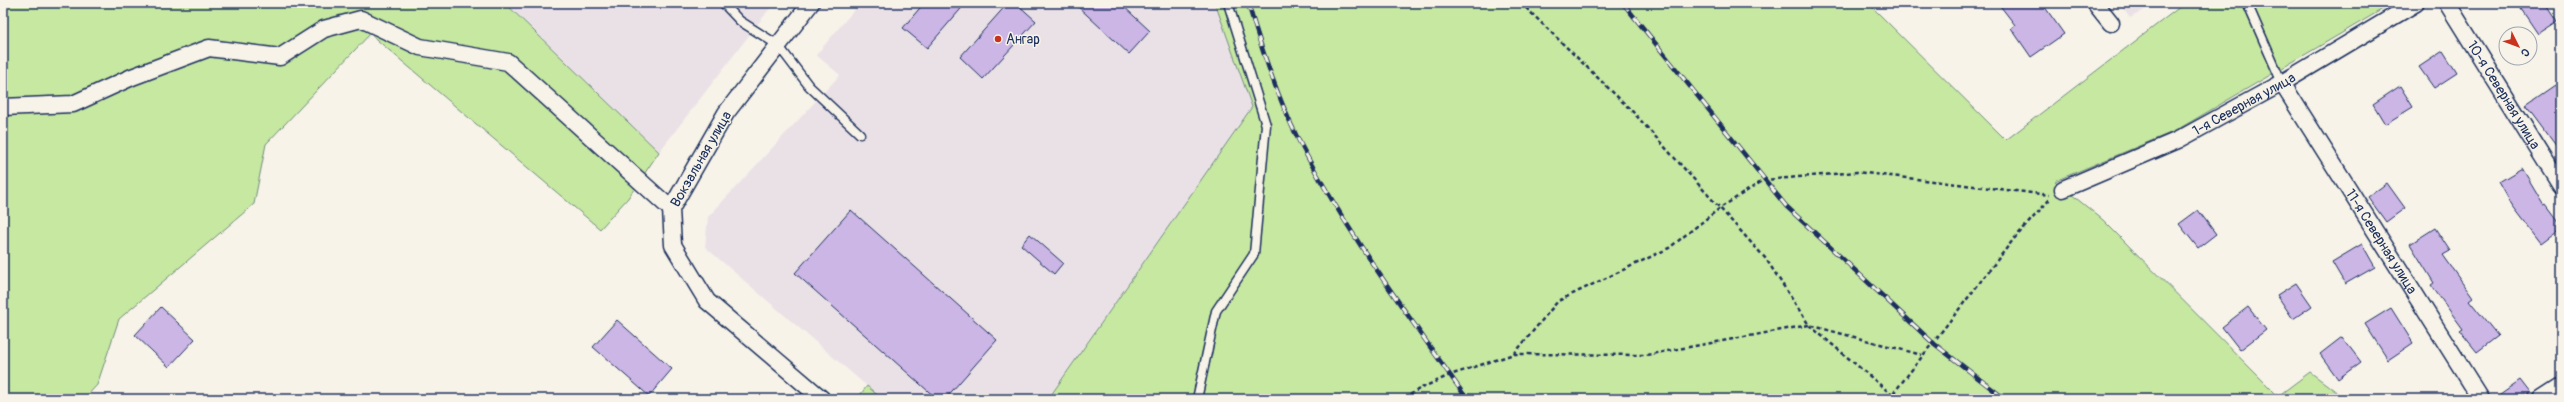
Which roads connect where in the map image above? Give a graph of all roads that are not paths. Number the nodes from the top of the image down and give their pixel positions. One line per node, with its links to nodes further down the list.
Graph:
1 (724, 3): 9 (lane)
2 (811, 3): 9 (street, Вокзальная улица)
3 (1228, 3): 18 (lane)
4 (2095, 3): 8 (street)
5 (2247, 3): 10 (lane)
6 (2416, 3): 10 (street, 1-я Северная улица)
7 (2448, 3): 13 (street, 10-я Северная улица)
8 (2111, 23)
9 (778, 45): 12 (lane); 15 (street, Вокзальная улица)
10 (2282, 83): 14 (street, 1-я Северная улица); 19 (street, 11-я Северная улица)
11 (3, 107): 15 (street)
12 (860, 134)
13 (2561, 186)
14 (2063, 188)
15 (671, 209): 17 (street, Вокзальная улица)
16 (2561, 386): 20 (street)
17 (822, 399)
18 (1197, 399)
19 (2481, 399)
20 (2541, 399)

